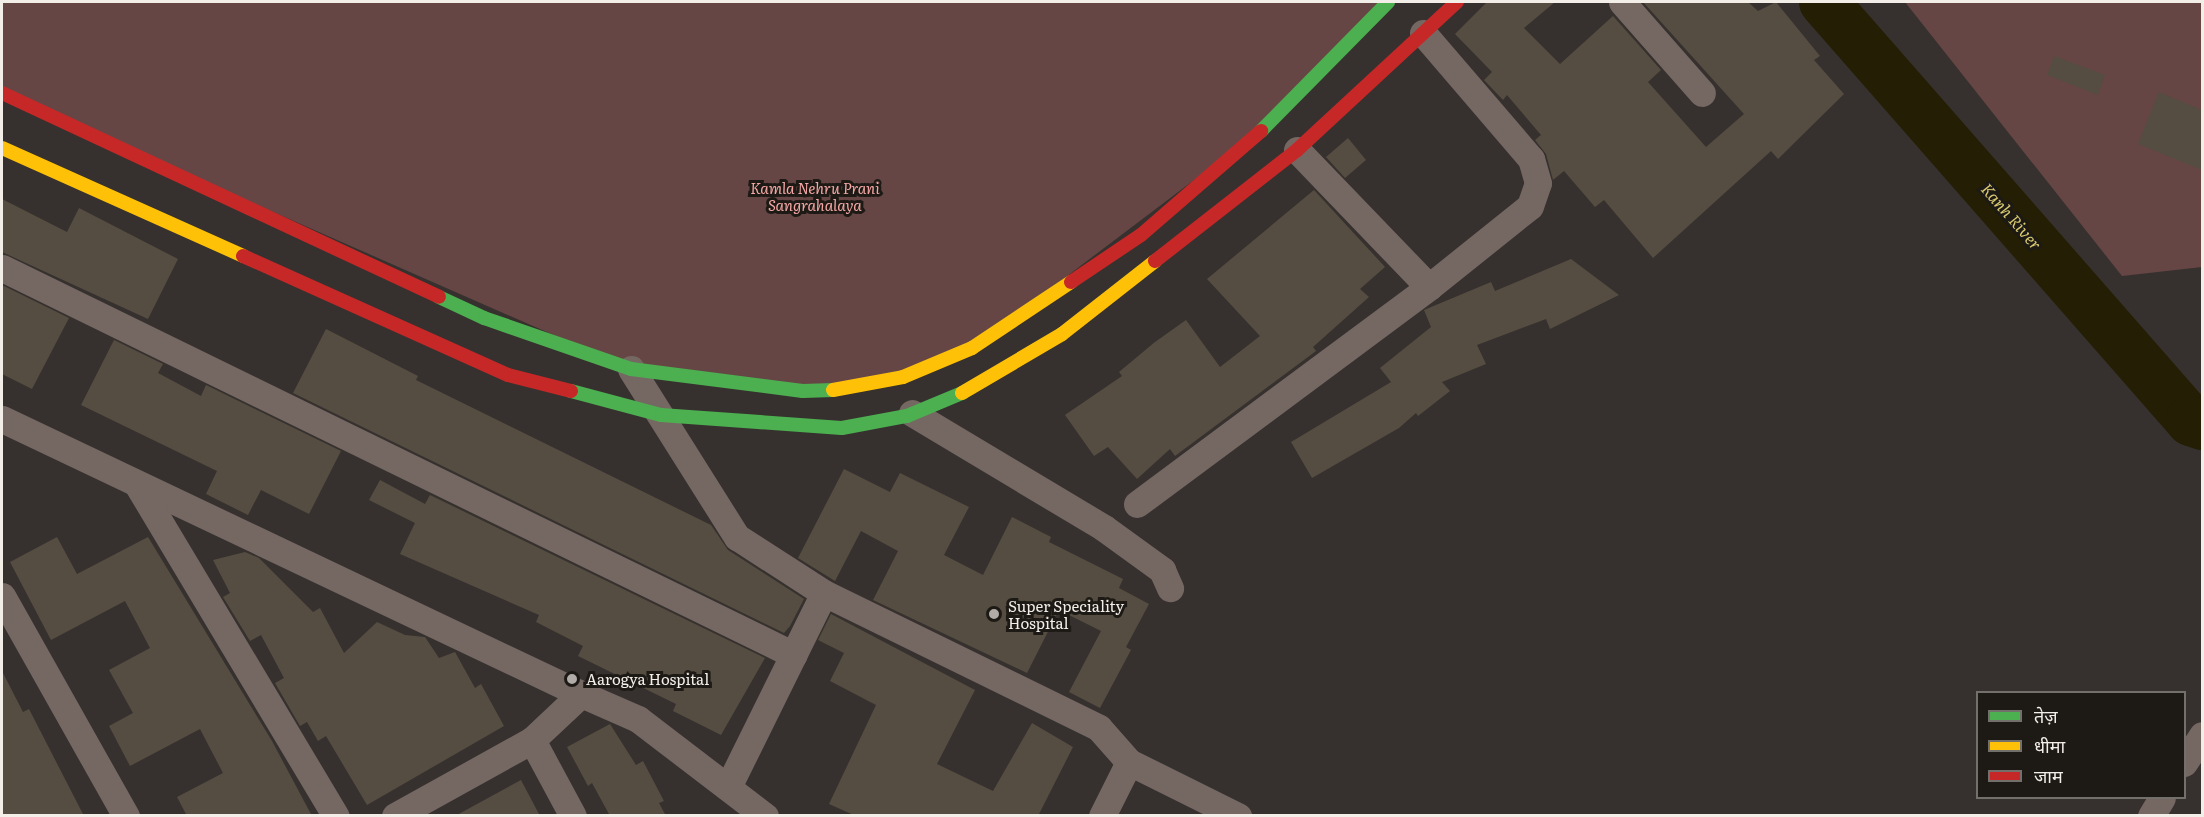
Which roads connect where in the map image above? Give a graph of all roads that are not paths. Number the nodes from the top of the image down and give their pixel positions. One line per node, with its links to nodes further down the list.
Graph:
1 (1388, 2): 11 (main road)
2 (1456, 2): 4 (main road)
3 (1622, 2): 6 (street)
4 (1423, 33): 8 (main road); 10 (street)
5 (2, 93): 11 (main road)
6 (1702, 93)
7 (2, 148): 13 (main road)
8 (1297, 150): 10 (street); 12 (main road)
9 (2, 268): 20 (street)
10 (1429, 287): 16 (street)
11 (631, 369): 13 (street)
12 (912, 413): 13 (main road); 17 (street)
13 (661, 415): 18 (street)
14 (2, 419): 15 (street)
15 (137, 484): 21 (street); 29 (street)
16 (1137, 504)
17 (1170, 588)
18 (824, 592): 20 (street); 25 (street)
19 (2, 596): 28 (street)
20 (794, 655): 26 (street)
21 (581, 694): 23 (street); 26 (street)
22 (2202, 735): 24 (street)
23 (532, 740): 30 (street); 31 (street)
24 (2186, 760)
25 (1129, 762): 33 (street); 34 (street)
26 (728, 787): 32 (street)
27 (2161, 799): 35 (street)
28 (126, 816)
29 (336, 816)
30 (395, 816)
31 (573, 816)
32 (765, 816)
33 (1102, 816)
34 (1238, 816)
35 (2151, 816)

